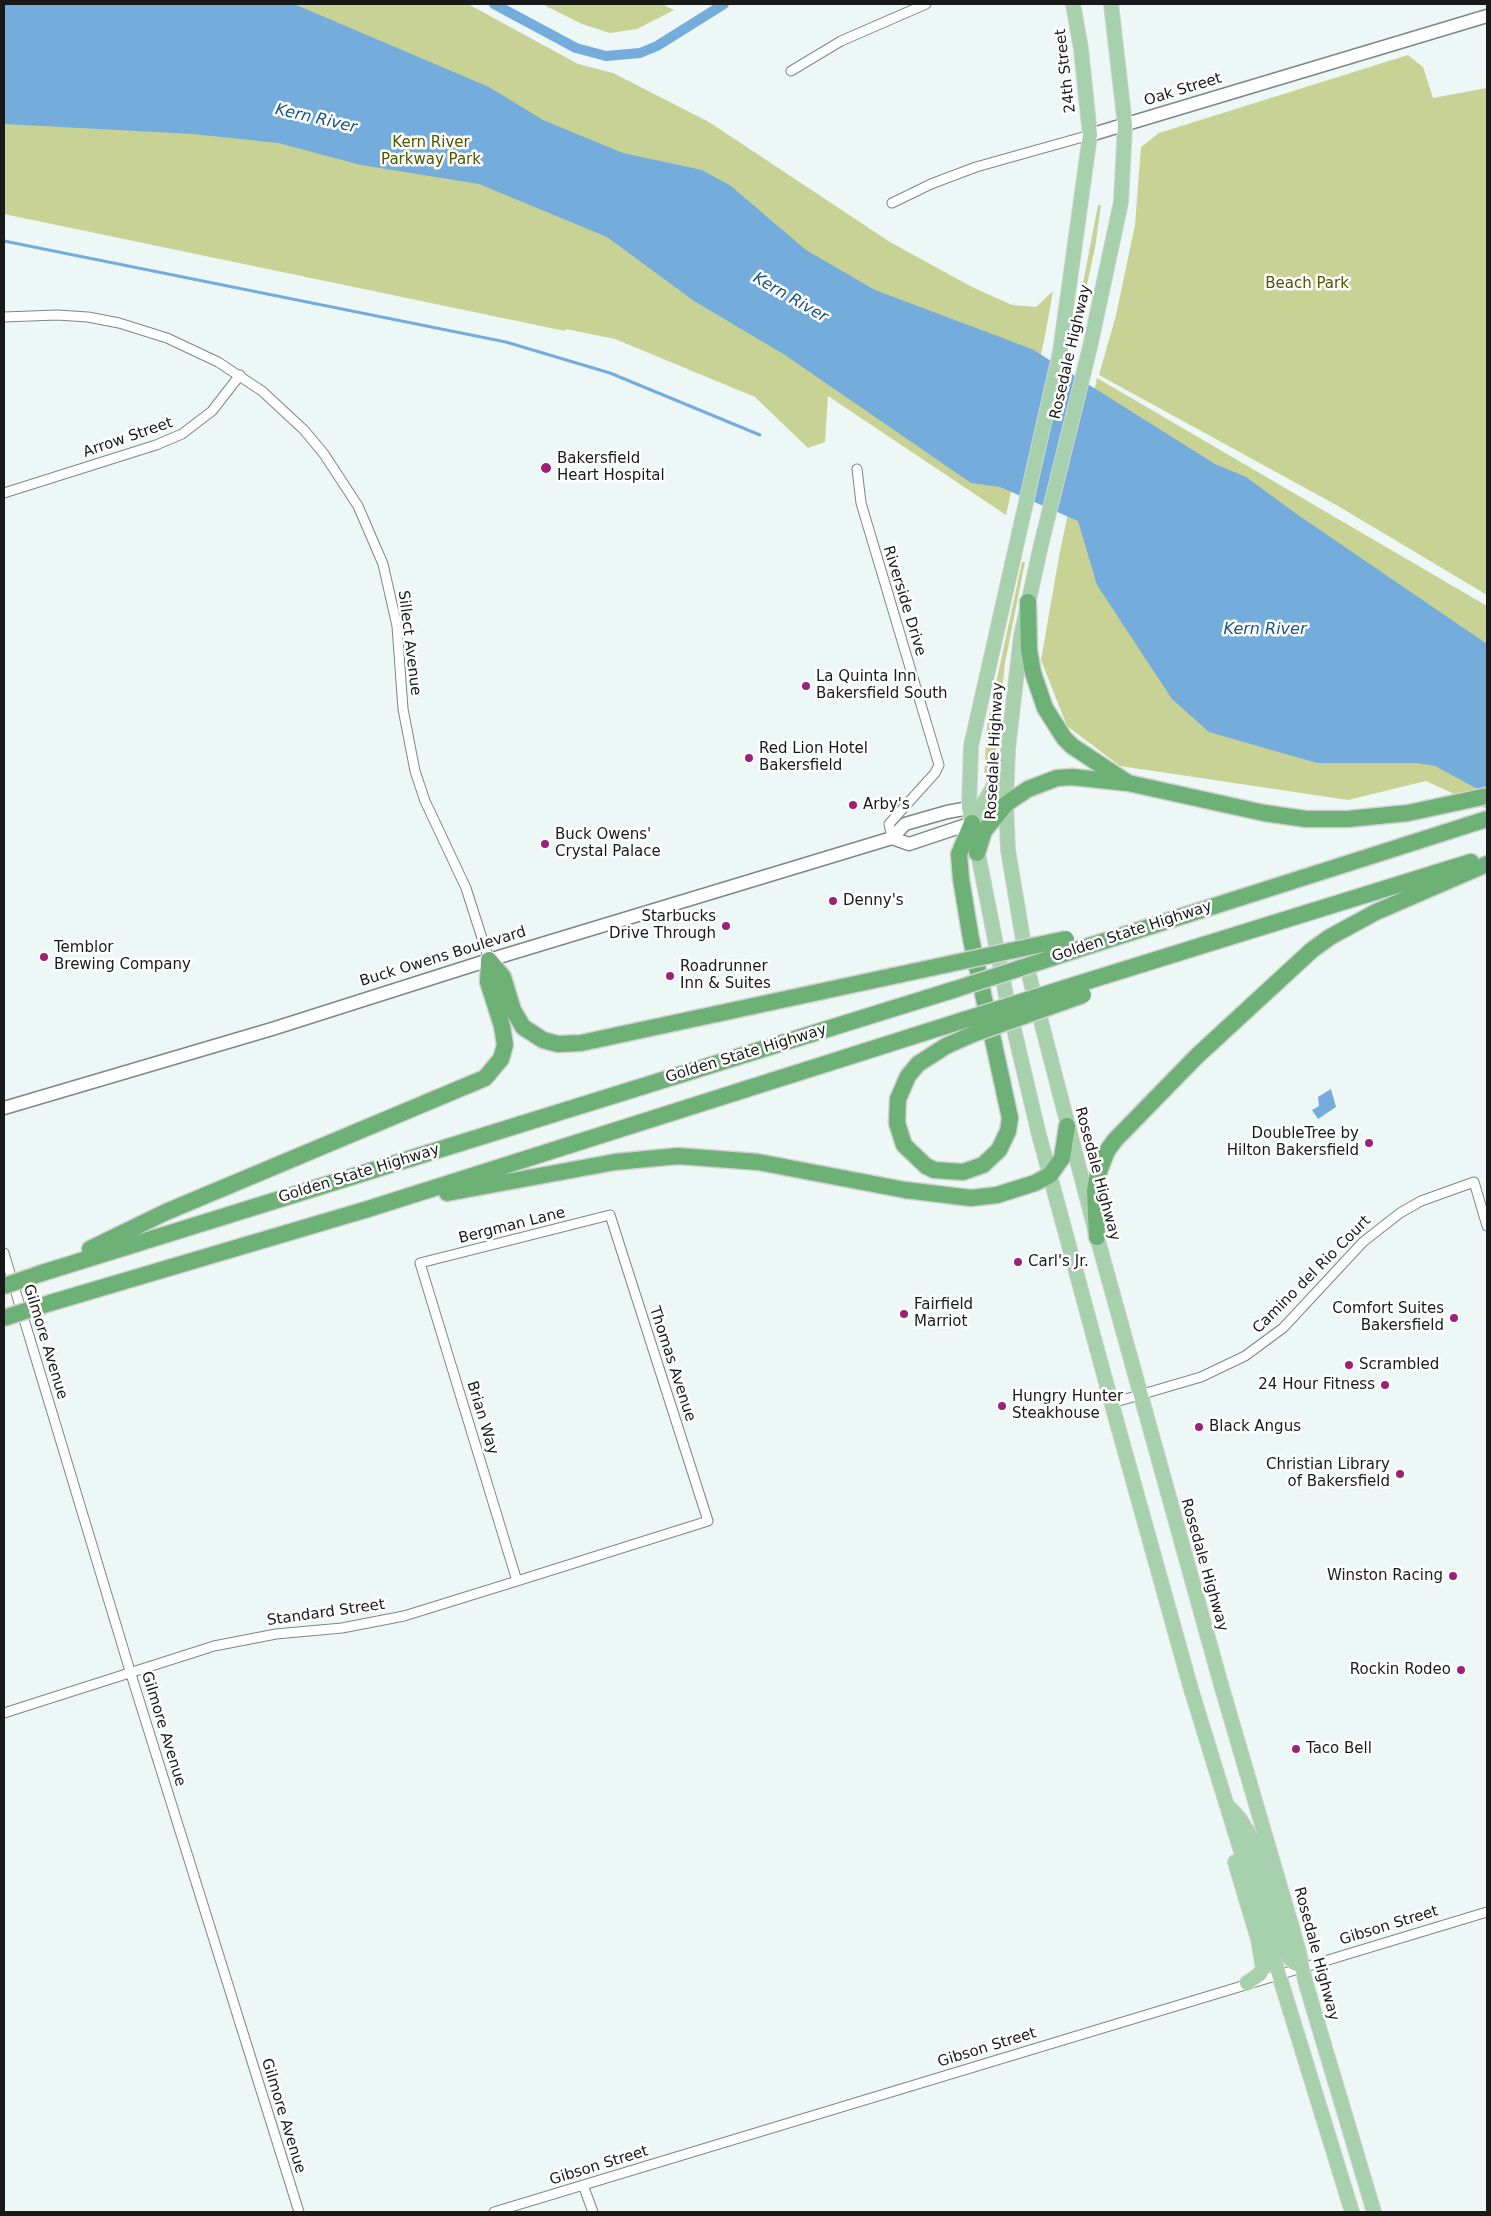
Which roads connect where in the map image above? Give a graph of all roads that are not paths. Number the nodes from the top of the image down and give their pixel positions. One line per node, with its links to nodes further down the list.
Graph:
1 (926, 4): 5 (street)
2 (1073, 4): 7 (main road, 24th Street)
3 (1111, 4): 6 (main road)
4 (1487, 16): 6 (main road, Oak Street)
5 (791, 71)
6 (1125, 125): 7 (main road, Oak Street); 13 (main road, Rosedale Highway)
7 (1090, 135): 8 (street, Oak Street); 18 (main road, Rosedale Highway)
8 (892, 203)
9 (4, 317): 10 (street, Sillect Avenue)
10 (240, 375): 12 (street, Arrow Street); 26 (street, Sillect Avenue)
11 (857, 470): 20 (street, Riverside Drive)
12 (4, 493)
13 (1028, 602): 14 (main road, Rosedale Highway); 15 (highway)
14 (1008, 749): 17 (main road, Rosedale Highway); 18 (main road)
15 (1128, 782): 16 (highway); 17 (highway)
16 (1487, 796)
17 (1006, 804): 18 (highway); 21 (main road, Rosedale Highway)
18 (977, 817): 20 (main road, Buck Owens Boulevard); 20 (main road, Buck Owens Boulevard); 21 (main road); 22 (highway); 27 (highway, bridge)
19 (1487, 818): 25 (highway, Golden State Highway)
20 (892, 838): 26 (main road, Buck Owens Boulevard)
21 (1008, 850): 29 (main road, Rosedale Highway)
22 (977, 853): 30 (main road)
23 (1487, 856): 27 (highway)
24 (1487, 864): 34 (highway)
25 (1068, 945): 26 (highway, bridge); 37 (highway, Golden State Highway, bridge)
26 (488, 960): 28 (main road, Buck Owens Boulevard); 37 (highway)
27 (1080, 989): 31 (highway, bridge)
28 (4, 1108)
29 (1067, 1126): 30 (highway); 34 (main road, Rosedale Highway)
30 (1050, 1175): 31 (highway); 41 (main road)
31 (368, 1209): 39 (highway, bridge)
32 (610, 1216): 36 (street, Bergman Lane); 42 (street, Thomas Avenue)
33 (1487, 1226): 40 (street, Camino del Rio Court)
34 (1097, 1237): 40 (main road, Rosedale Highway)
35 (4, 1253): 44 (street, Gilmore Avenue)
36 (420, 1263): 43 (street, Brian Way)
37 (42, 1273): 38 (highway, Golden State Highway, bridge)
38 (4, 1286)
39 (4, 1318)
40 (1140, 1395): 41 (street, Camino del Rio Court); 48 (main road, Rosedale Highway)
41 (1112, 1403): 46 (main road)
42 (708, 1521): 43 (street, Standard Street)
43 (517, 1581): 44 (street, Standard Street)
44 (130, 1671): 45 (street, Standard Street); 52 (street, Gilmore Avenue)
45 (4, 1713)
46 (1227, 1804): 48 (main road); 49 (main road); 50 (main road)
47 (1487, 1912): 48 (street, Gibson Street)
48 (1302, 1966): 49 (street, Gibson Street); 56 (main road, Rosedale Highway)
49 (1279, 1973): 50 (street, Gibson Street); 55 (main road)
50 (1247, 1983): 51 (street, Gibson Street)
51 (584, 2185): 53 (street, Gibson Street); 54 (street)
52 (299, 2212)
53 (494, 2212)
54 (593, 2212)
55 (1352, 2212)
56 (1374, 2212)

